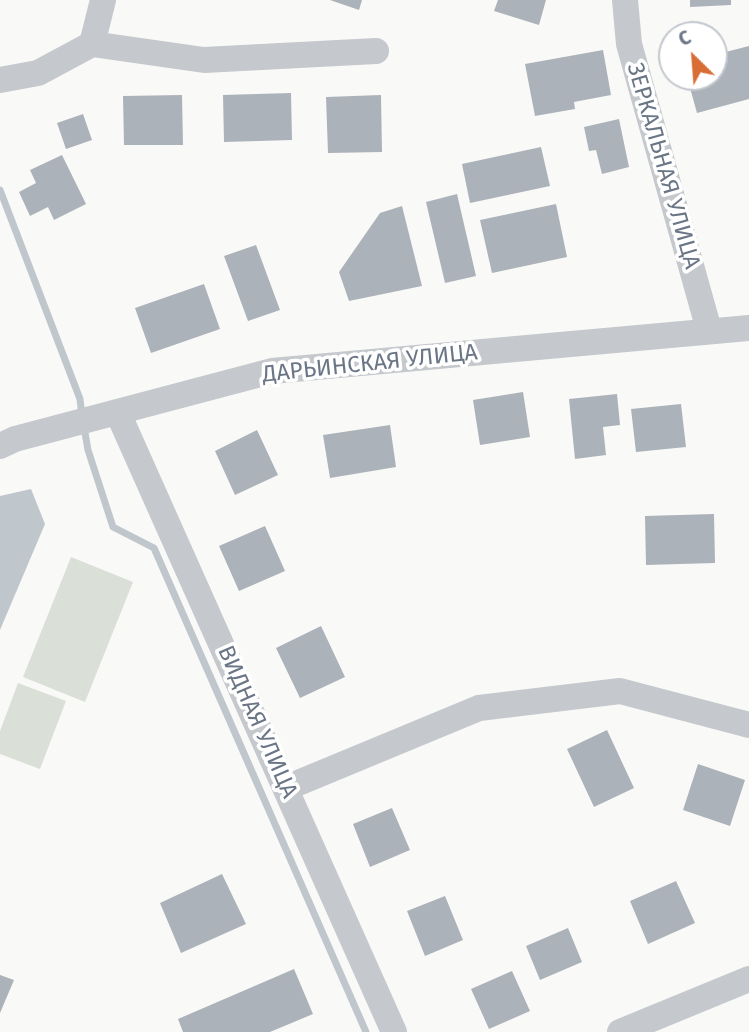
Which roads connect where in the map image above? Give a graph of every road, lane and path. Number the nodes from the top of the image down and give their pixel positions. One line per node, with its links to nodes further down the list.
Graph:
1 (103, 0): 3 (street)
2 (625, 0): 7 (street, ЗЕРКАЛЬНАЯ УЛИЦА)
3 (92, 44): 4 (street); 5 (street)
4 (376, 51)
5 (0, 80)
6 (749, 327): 7 (street, ДАРЬИНСКАЯ УЛИЦА)
7 (709, 330): 8 (street, ДАРЬИНСКАЯ УЛИЦА)
8 (118, 413): 9 (street, ДАРЬИНСКАЯ УЛИЦА); 11 (street, ВИДНАЯ УЛИЦА)
9 (0, 446)
10 (749, 724): 11 (street)
11 (286, 788): 13 (street, ВИДНАЯ УЛИЦА)
12 (749, 979): 14 (street)
13 (394, 1032)
14 (620, 1032)

